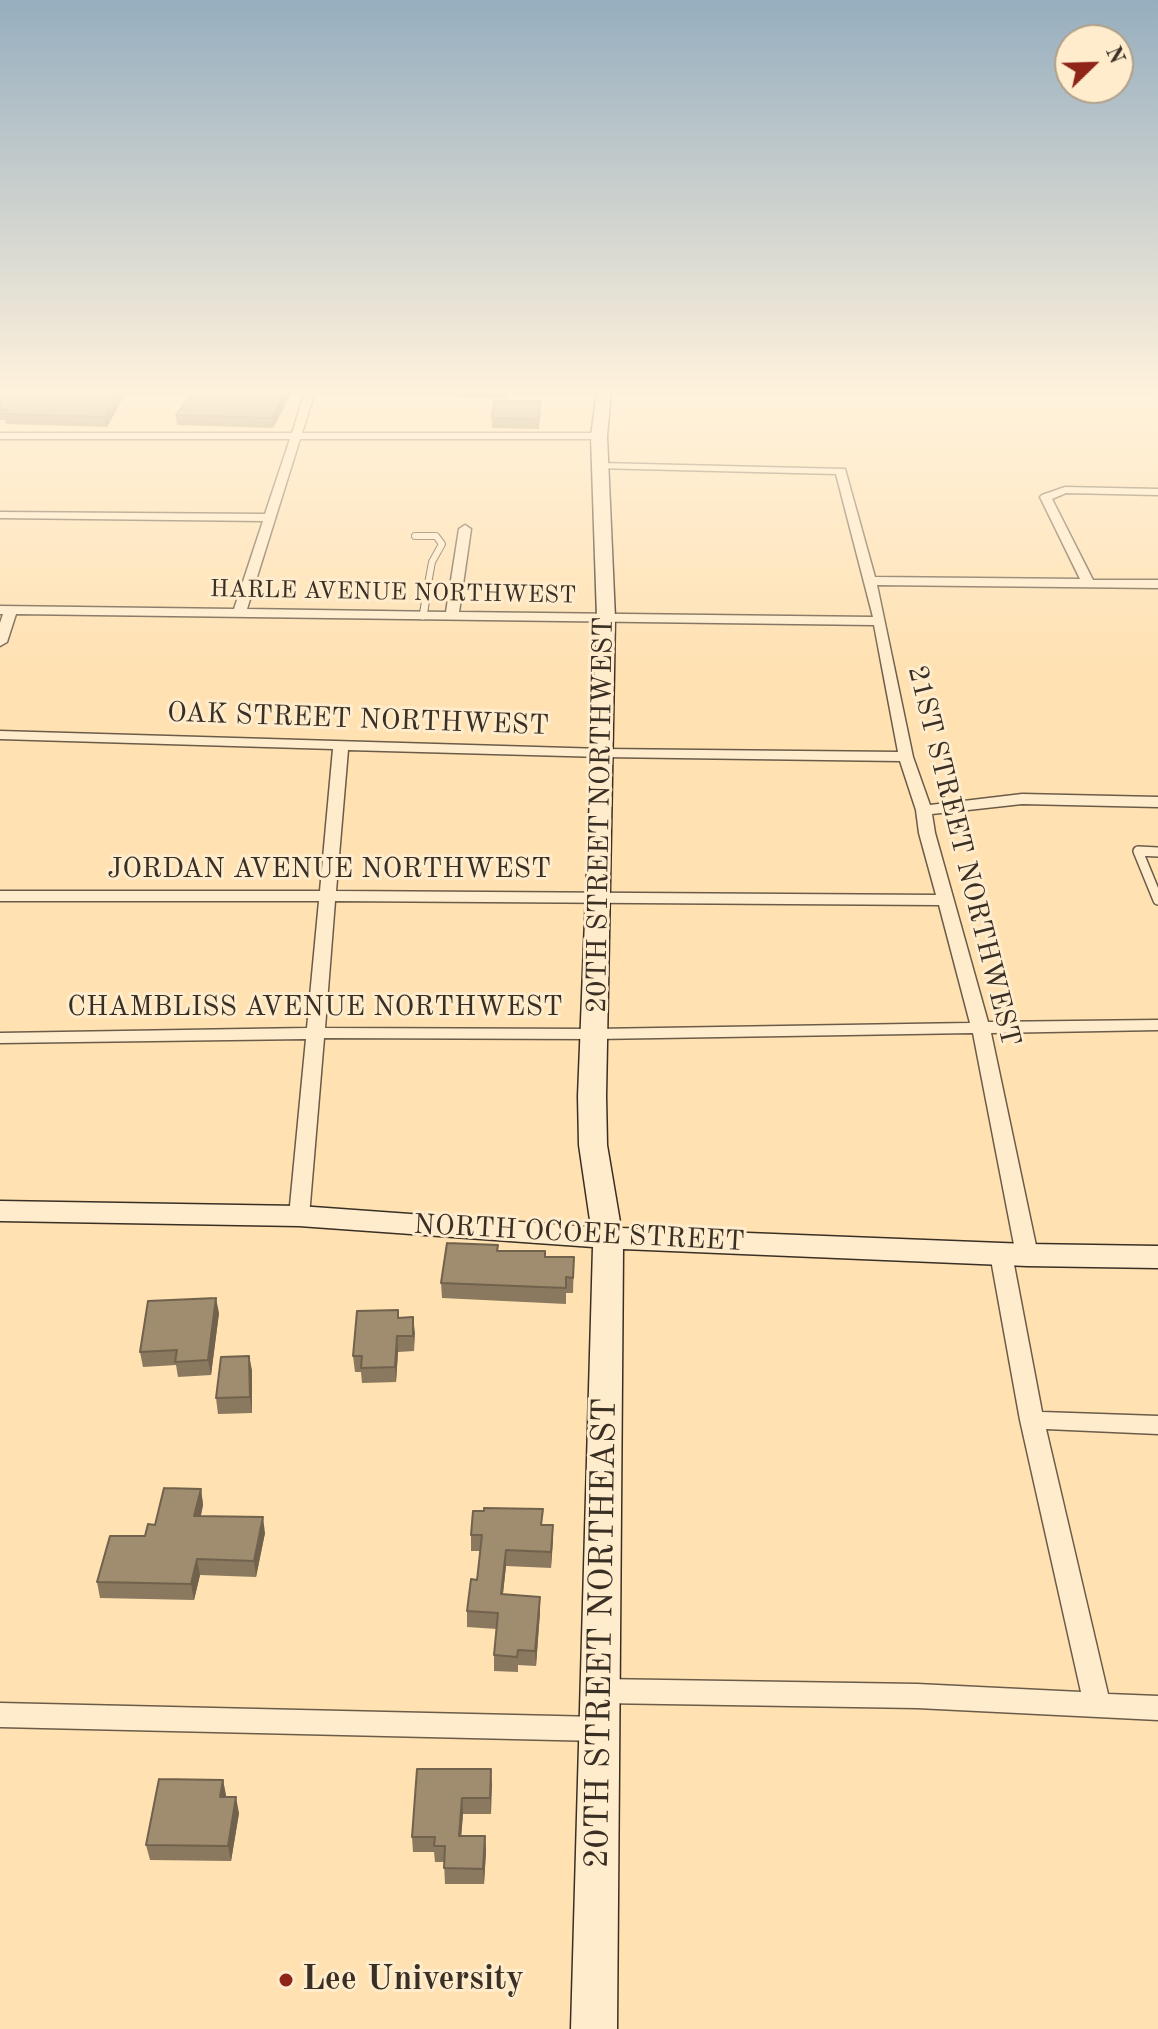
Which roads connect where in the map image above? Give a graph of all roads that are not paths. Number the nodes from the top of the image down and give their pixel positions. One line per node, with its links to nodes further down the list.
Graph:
1 (280, 487): 6 (street)
2 (601, 487): 16 (street, 20TH STREET NORTHWEST)
3 (845, 487): 9 (street, 21ST STREET NORTHWEST)
4 (1158, 492): 10 (street)
5 (0, 515): 6 (street)
6 (270, 518): 13 (street)
7 (465, 529): 15 (street)
8 (415, 536): 14 (lane)
9 (869, 581): 10 (street); 17 (street, 21ST STREET NORTHWEST)
10 (1088, 583): 11 (street)
11 (1158, 584)
12 (5, 610): 13 (street, HARLE AVENUE NORTHWEST); 18 (street)
13 (239, 613): 14 (street, HARLE AVENUE NORTHWEST)
14 (423, 616): 15 (street, HARLE AVENUE NORTHWEST)
15 (452, 616): 16 (street, HARLE AVENUE NORTHWEST)
16 (606, 618): 17 (street, HARLE AVENUE NORTHWEST); 21 (street, 20TH STREET NORTHWEST)
17 (880, 621): 22 (street, 21ST STREET NORTHWEST)
18 (0, 642)
19 (0, 735): 20 (street, OAK STREET NORTHWEST)
20 (341, 745): 21 (street, OAK STREET NORTHWEST); 27 (street)
21 (603, 753): 22 (street, OAK STREET NORTHWEST); 28 (street, 20TH STREET NORTHWEST)
22 (906, 757): 24 (street, 21ST STREET NORTHWEST)
23 (1158, 802): 24 (street)
24 (924, 810): 29 (street, 21ST STREET NORTHWEST)
25 (1158, 852): 30 (lane)
26 (0, 896): 27 (street, JORDAN AVENUE NORTHWEST)
27 (326, 896): 28 (street, JORDAN AVENUE NORTHWEST); 33 (street)
28 (600, 896): 29 (street, JORDAN AVENUE NORTHWEST); 34 (street, 20TH STREET NORTHWEST)
29 (946, 900): 32 (street, 21ST STREET NORTHWEST)
30 (1158, 900)
31 (1158, 1025): 32 (street, CHAMBLISS AVENUE NORTHWEST)
32 (981, 1028): 34 (street, CHAMBLISS AVENUE NORTHWEST); 39 (street, 21ST STREET NORTHWEST)
33 (317, 1033): 34 (street, CHAMBLISS AVENUE NORTHWEST); 35 (street, CHAMBLISS AVENUE NORTHWEST); 37 (street)
34 (595, 1034): 38 (street, 20TH STREET NORTHWEST)
35 (0, 1038)
36 (0, 1211): 37 (street, NORTH OCOEE STREET)
37 (299, 1216): 38 (street, NORTH OCOEE STREET)
38 (608, 1238): 39 (street, NORTH OCOEE STREET); 43 (street, 20TH STREET NORTHEAST)
39 (1014, 1254): 40 (street, NORTH OCOEE STREET); 41 (street, 21ST STREET NORTHWEST)
40 (1158, 1257)
41 (1032, 1420): 42 (street); 44 (street, 21ST STREET NORTHWEST)
42 (1158, 1425)
43 (601, 1691): 44 (street); 47 (street, 20TH STREET NORTHEAST)
44 (1097, 1705): 45 (street)
45 (1158, 1708)
46 (0, 1715): 47 (street)
47 (599, 1729): 48 (street, 20TH STREET NORTHEAST)
48 (594, 2029)

